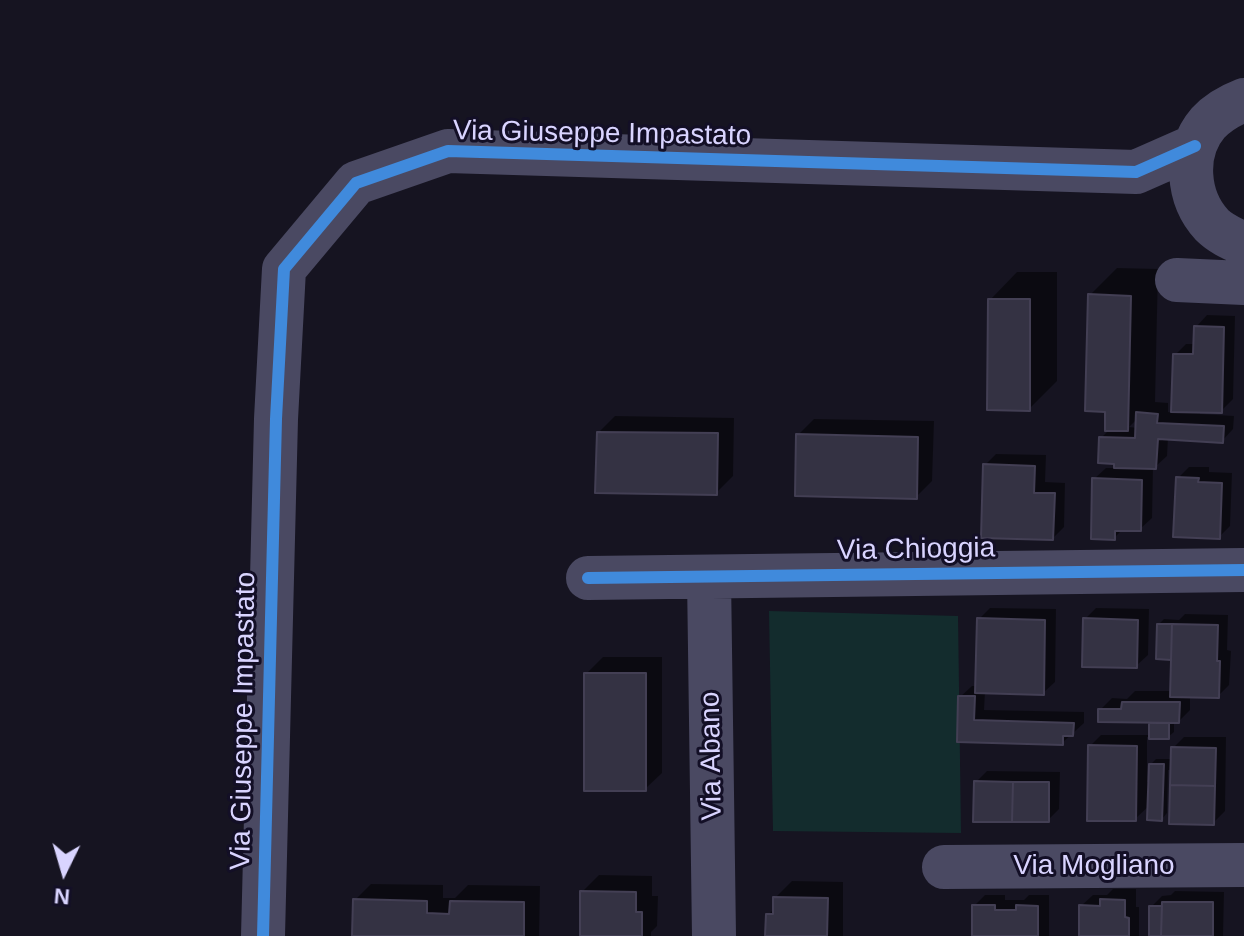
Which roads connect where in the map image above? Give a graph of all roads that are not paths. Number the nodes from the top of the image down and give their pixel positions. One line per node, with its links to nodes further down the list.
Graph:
1 (1244, 100): 2 (street)
2 (1195, 146): 3 (street, Via Giuseppe Impastato); 4 (street)
3 (1136, 172): 4 (street, Via Giuseppe Impastato); 13 (street, Via Giuseppe Impastato)
4 (1201, 210): 5 (street, Via Giuseppe Impastato)
5 (1244, 244)
6 (1177, 280): 7 (street)
7 (1244, 283)
8 (1244, 570): 9 (street, Via Chioggia)
9 (709, 577): 10 (street, Via Chioggia); 14 (street, Via Abano)
10 (588, 578)
11 (1244, 865): 12 (street, Via Mogliano)
12 (944, 867)
13 (263, 936)
14 (714, 936)

